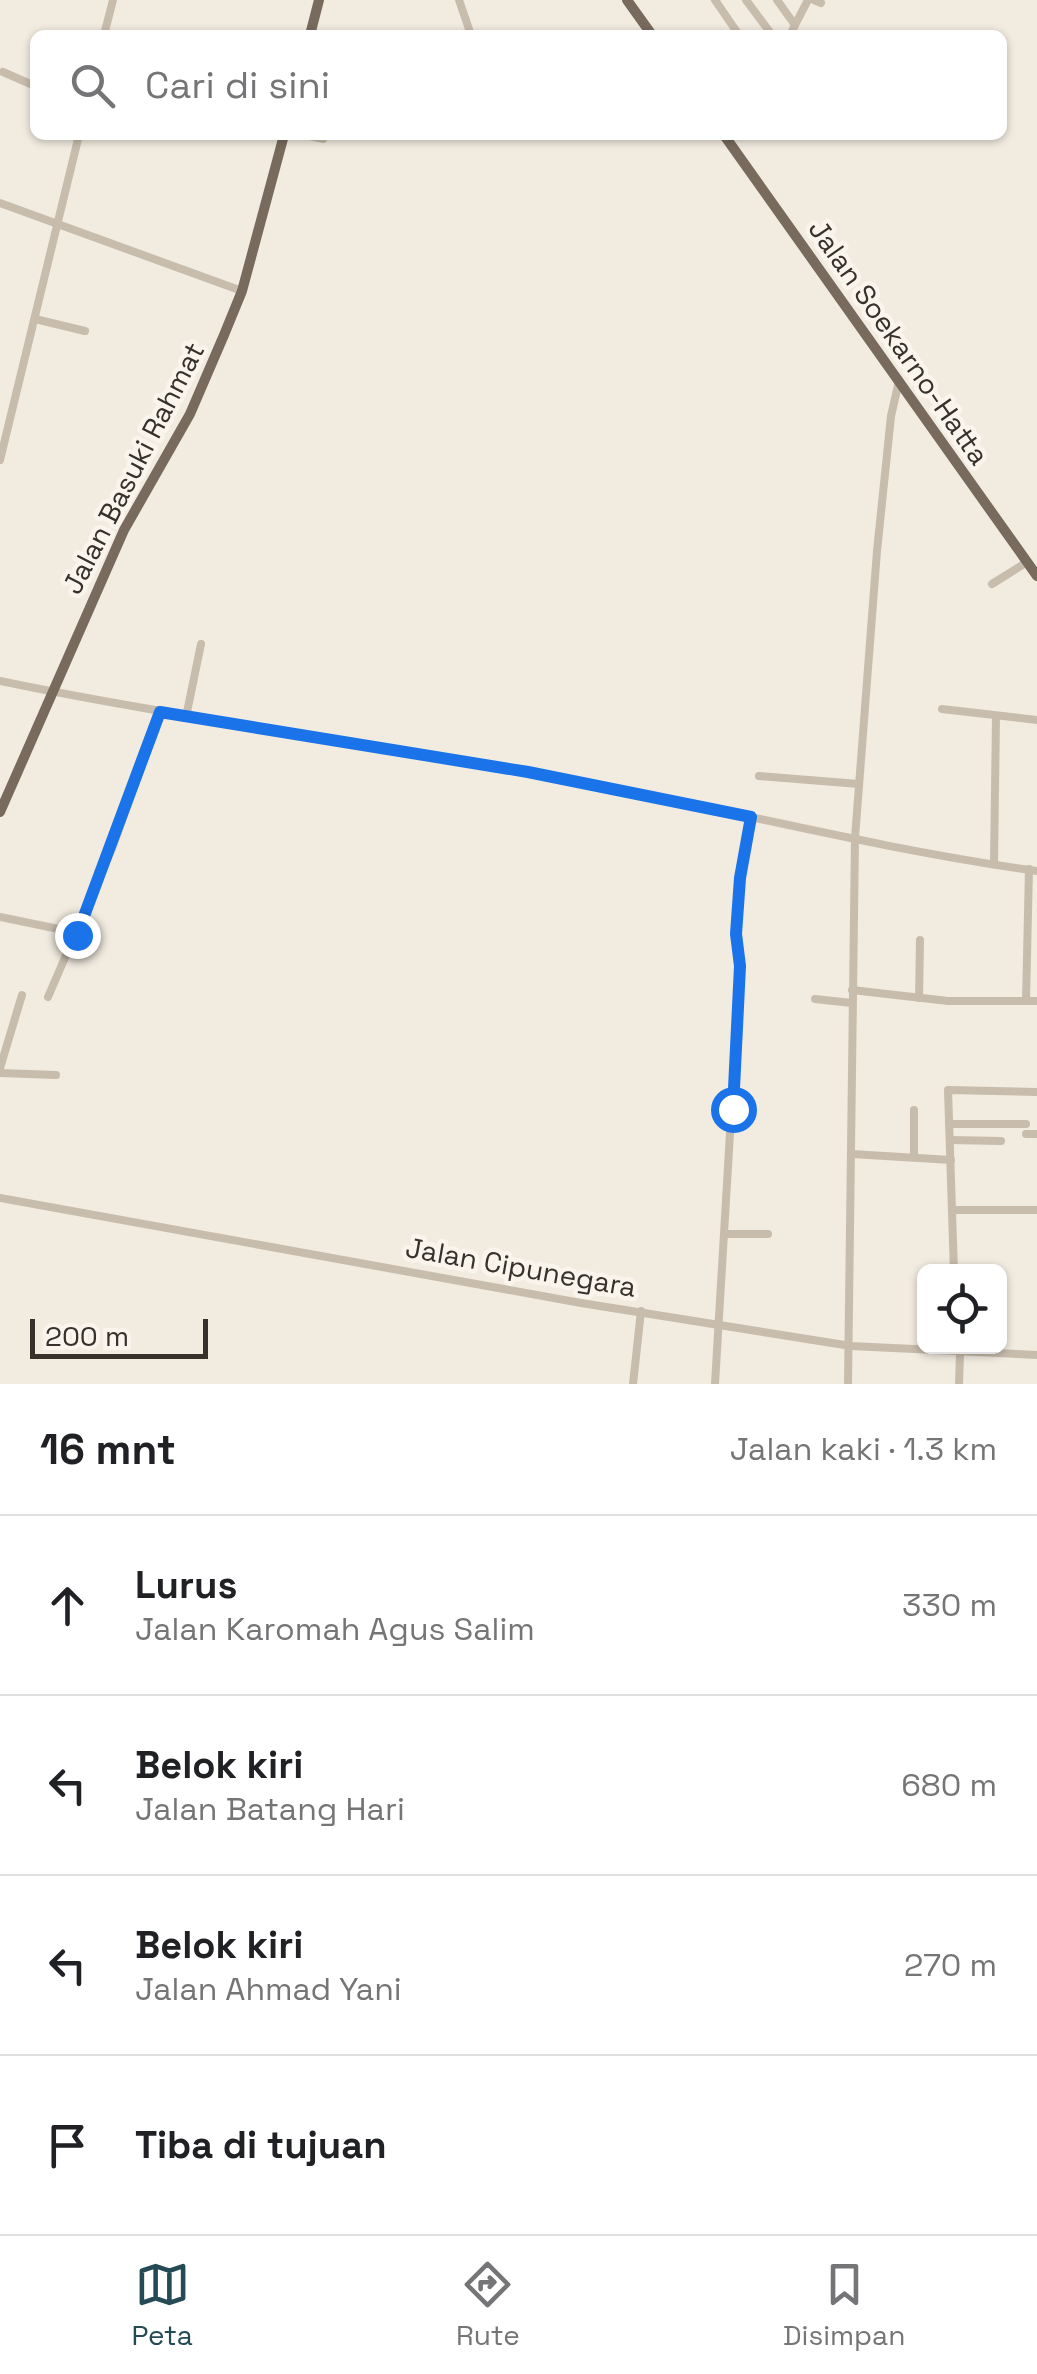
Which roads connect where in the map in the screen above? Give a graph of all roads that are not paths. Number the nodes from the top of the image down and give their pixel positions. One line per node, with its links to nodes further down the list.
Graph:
1 (112, 0): 10 (street)
2 (319, 0): 11 (main road)
3 (459, 0): 12 (street)
4 (629, 0): 13 (main road)
5 (715, 0): 14 (street)
6 (746, 0): 15 (street)
7 (777, 0): 9 (street)
8 (814, 1): 9 (street)
9 (795, 25): 16 (street)
10 (105, 30)
11 (311, 30)
12 (469, 30)
13 (649, 30)
14 (736, 30)
15 (768, 30)
16 (792, 30)
17 (3, 72): 18 (street)
18 (30, 84)
19 (78, 140): 23 (street)
20 (283, 140): 24 (main road, Jalan Basuki Rahmat)
21 (728, 140): 27 (main road, Jalan Soekarno-Hatta)
22 (0, 203): 23 (street)
23 (58, 222): 24 (street); 25 (street)
24 (242, 291): 34 (main road, Jalan Basuki Rahmat)
25 (35, 320): 26 (street); 28 (street)
26 (85, 331)
27 (899, 381): 29 (main road, Jalan Soekarno-Hatta); 41 (street)
28 (0, 460)
29 (1027, 562): 30 (main road, Jalan Soekarno-Hatta); 31 (street)
30 (1037, 576)
31 (992, 584)
32 (202, 644): 37 (street)
33 (0, 681): 34 (street)
34 (50, 692): 36 (street); 42 (main road, Jalan Basuki Rahmat)
35 (942, 708): 38 (street)
36 (160, 712): 37 (street); 48 (street)
37 (186, 717): 43 (street)
38 (996, 717): 39 (street); 45 (street)
39 (1037, 720)
40 (760, 776): 41 (street)
41 (859, 784): 44 (street)
42 (0, 812)
43 (751, 817): 44 (street); 75 (street)
44 (856, 838): 45 (street); 50 (street)
45 (994, 864): 46 (street)
46 (1033, 870): 55 (street)
47 (0, 917): 48 (street)
48 (78, 933): 52 (street)
49 (920, 940): 53 (street)
50 (852, 990): 53 (street); 57 (street)
51 (22, 995): 58 (street)
52 (48, 997)
53 (919, 998): 55 (street)
54 (815, 999): 57 (street)
55 (1026, 1001): 56 (street)
56 (1037, 1001)
57 (852, 1003): 69 (street)
58 (3, 1048): 59 (street)
59 (0, 1070): 60 (street)
60 (56, 1075)
61 (1037, 1092): 63 (street)
62 (914, 1110): 70 (street)
63 (949, 1124): 64 (street); 67 (street)
64 (1026, 1124)
65 (1026, 1134): 66 (street)
66 (1037, 1134)
67 (950, 1140): 68 (street); 71 (street)
68 (1001, 1141)
69 (852, 1154): 70 (street); 80 (street)
70 (914, 1158): 71 (street)
71 (951, 1160): 73 (street)
72 (0, 1198): 78 (street, Jalan Cipunegara)
73 (954, 1210): 74 (street); 77 (street)
74 (1037, 1210)
75 (725, 1234): 76 (street); 79 (street)
76 (768, 1234)
77 (954, 1264)
78 (641, 1311): 79 (street, Jalan Cipunegara); 85 (street)
79 (719, 1322): 80 (street, Jalan Cipunegara); 86 (street)
80 (851, 1346): 81 (street, Jalan Cipunegara); 87 (street)
81 (917, 1349)
82 (956, 1354): 88 (street)
83 (1007, 1354): 84 (street, Jalan Cipunegara)
84 (1037, 1355)
85 (634, 1384)
86 (715, 1384)
87 (848, 1384)
88 (958, 1384)

